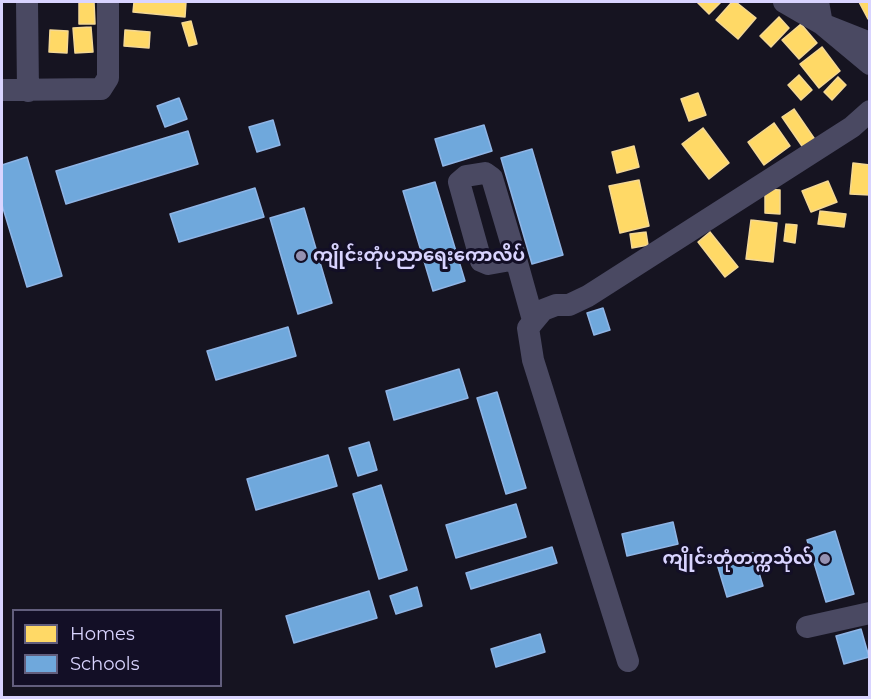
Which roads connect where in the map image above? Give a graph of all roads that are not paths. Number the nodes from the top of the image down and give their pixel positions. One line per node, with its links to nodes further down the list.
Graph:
1 (27, 2): 9 (street)
2 (108, 2): 9 (street)
3 (784, 2): 5 (street)
4 (818, 2): 5 (street)
5 (822, 24): 6 (street); 7 (street)
6 (870, 43)
7 (870, 64)
8 (2, 90): 9 (street)
9 (28, 91)
10 (870, 111): 12 (street)
11 (516, 259): 12 (street)
12 (533, 320): 15 (street)
13 (870, 614): 14 (street)
14 (807, 627)
15 (628, 661)

